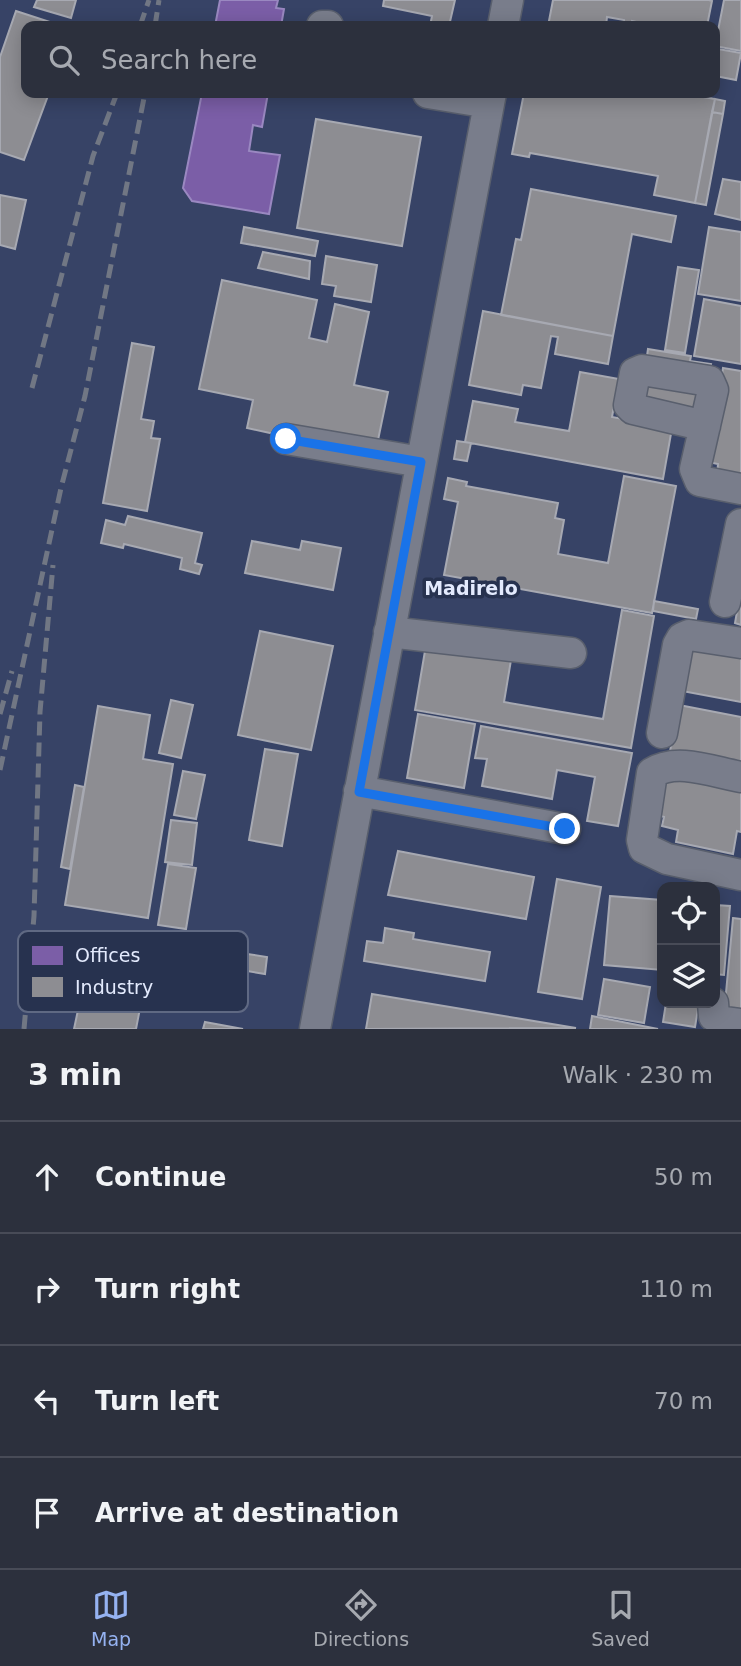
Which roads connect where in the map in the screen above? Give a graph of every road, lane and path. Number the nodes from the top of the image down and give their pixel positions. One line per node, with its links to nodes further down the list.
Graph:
1 (508, 0): 2 (lane)
2 (504, 21)
3 (490, 98): 6 (lane)
4 (705, 426): 7 (lane)
5 (286, 439): 6 (lane)
6 (421, 462): 10 (lane)
7 (741, 489)
8 (741, 524): 9 (lane)
9 (725, 603)
10 (389, 632): 12 (lane); 15 (lane)
11 (741, 643): 13 (lane)
12 (570, 653)
13 (662, 733)
14 (741, 777): 17 (lane)
15 (359, 792): 16 (lane); 20 (lane)
16 (565, 829)
17 (741, 874)
18 (713, 1008): 19 (lane)
19 (741, 1024)
20 (315, 1029)

